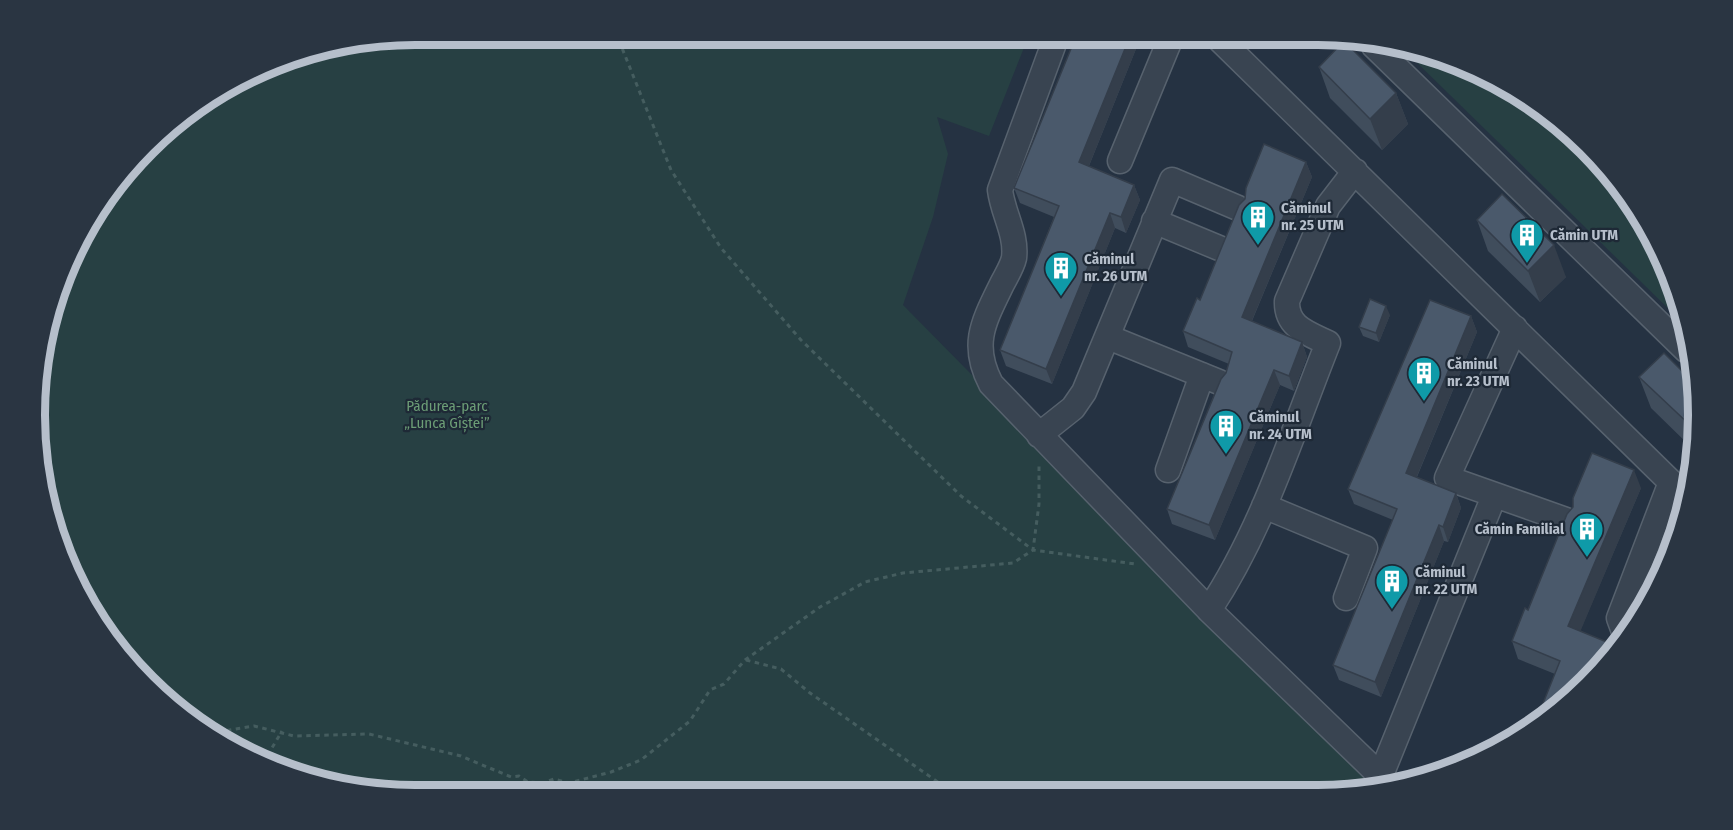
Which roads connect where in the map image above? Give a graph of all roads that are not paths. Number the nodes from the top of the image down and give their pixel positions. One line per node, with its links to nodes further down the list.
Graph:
1 (1053, 45): 13 (lane)
2 (1167, 45): 5 (lane)
3 (1226, 45): 6 (lane)
4 (1378, 50): 12 (lane)
5 (1120, 161)
6 (1355, 171): 10 (lane); 17 (lane)
7 (1238, 208): 8 (lane)
8 (1154, 221): 9 (lane); 11 (lane)
9 (1219, 248)
10 (1515, 328): 15 (lane); 16 (lane)
11 (1108, 337): 13 (lane); 14 (lane)
12 (1681, 346)
13 (1039, 435): 20 (lane)
14 (1168, 470)
15 (1677, 488): 21 (lane)
16 (1494, 496): 18 (lane); 23 (lane)
17 (1264, 506): 19 (lane); 20 (lane)
18 (1566, 520)
19 (1346, 598)
20 (1209, 610): 22 (lane)
21 (1622, 626)
22 (1384, 779)
23 (1387, 779)

